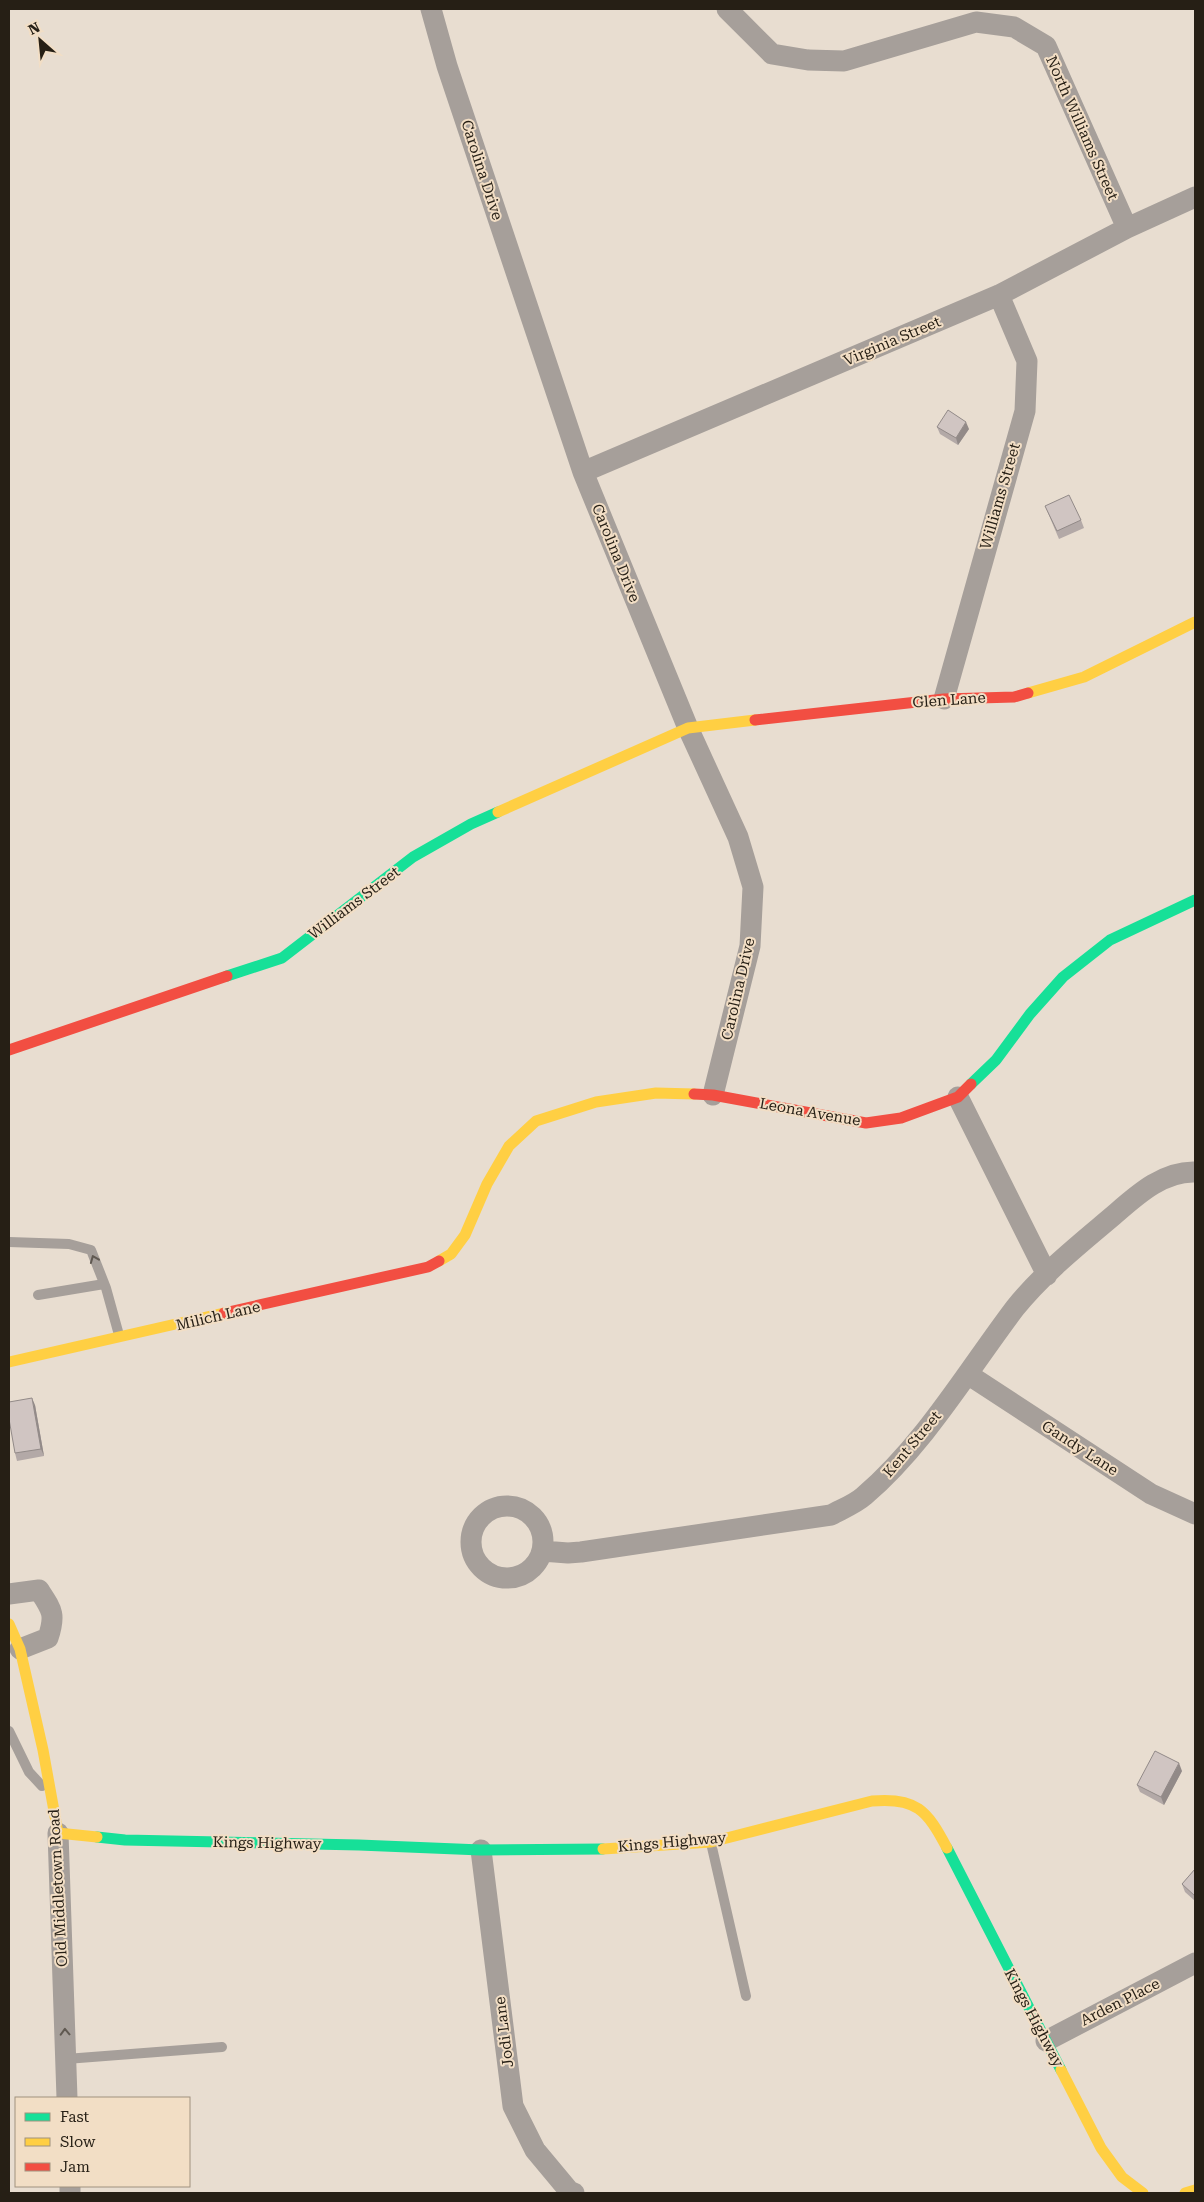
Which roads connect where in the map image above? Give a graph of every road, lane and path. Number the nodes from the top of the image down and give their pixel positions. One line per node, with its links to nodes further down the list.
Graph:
1 (431, 9): 6 (street, Carolina Drive)
2 (727, 9): 4 (street, North Williams Street)
3 (1195, 197): 4 (street, Virginia Street)
4 (1127, 228): 5 (street, Virginia Street)
5 (999, 295): 6 (street, Virginia Street); 8 (street, Williams Street)
6 (582, 472): 9 (street, Carolina Drive)
7 (1195, 622): 8 (street, Glen Lane)
8 (944, 699): 9 (street, Glen Lane)
9 (688, 728): 11 (street, Williams Street); 12 (street, Carolina Drive)
10 (1195, 900): 13 (street, Leona Avenue)
11 (9, 1050)
12 (713, 1095): 13 (street, Leona Avenue); 16 (street, Leona Avenue)
13 (958, 1097): 17 (street)
14 (1195, 1172): 17 (street, Kent Street)
15 (9, 1242): 18 (lane, one-way to 15)
16 (428, 1267): 20 (street, Milich Lane)
17 (1047, 1275): 22 (street, Kent Street)
18 (104, 1284): 19 (lane); 20 (lane)
19 (38, 1295)
20 (120, 1339): 21 (street, Milich Lane)
21 (9, 1362)
22 (968, 1375): 23 (street, Gandy Lane); 24 (street, Kent Street)
23 (1195, 1514)
24 (542, 1551)
25 (9, 1594): 27 (street)
26 (9, 1624): 27 (street, Old Middletown Road)
27 (14, 1643): 29 (street, Old Middletown Road)
28 (9, 1733): 29 (lane)
29 (53, 1798): 30 (street, Old Middletown Road)
30 (58, 1833): 32 (street, Kings Highway); 37 (street, Old Middletown Road, one-way to 30)
31 (711, 1842): 32 (street, Kings Highway); 34 (lane); 35 (street, Kings Highway)
32 (482, 1850): 40 (street, Jodi Lane)
33 (1195, 1963): 35 (street, Arden Place)
34 (746, 1996)
35 (1046, 2041): 41 (street, Kings Highway)
36 (222, 2047): 37 (lane)
37 (66, 2058): 38 (street, Old Middletown Road)
38 (67, 2097)
39 (1195, 2190): 42 (street)
40 (574, 2193)
41 (1141, 2193)
42 (1186, 2193)

